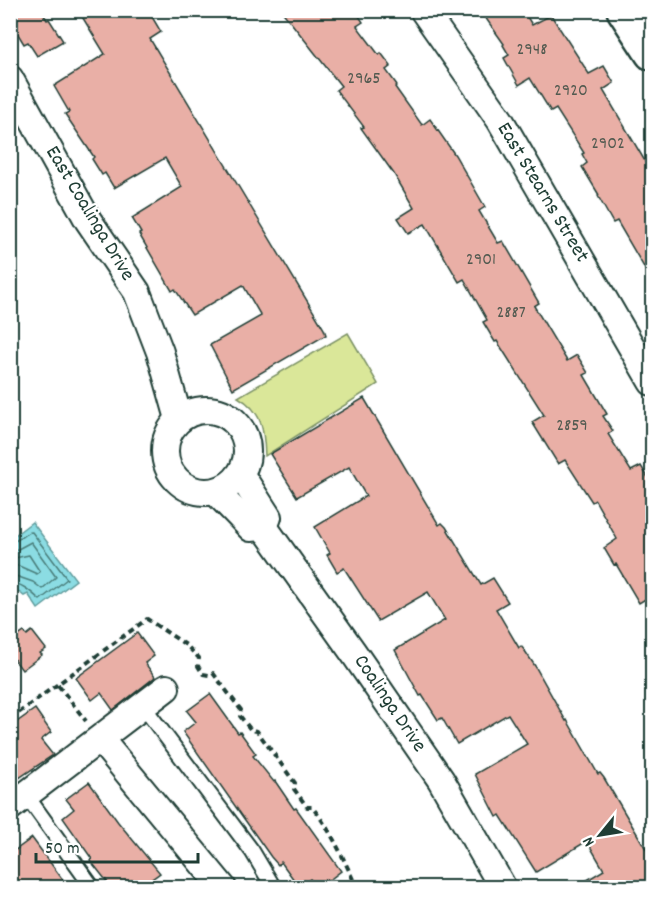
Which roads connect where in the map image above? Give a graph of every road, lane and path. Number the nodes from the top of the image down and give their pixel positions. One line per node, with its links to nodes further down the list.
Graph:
1 (423, 10): 5 (street, East Stearns Street)
2 (624, 10): 3 (main road)
3 (652, 53)
4 (10, 79): 6 (street, East Coalinga Drive)
5 (652, 382)
6 (189, 415): 7 (street); 8 (street)
7 (241, 475): 8 (street); 9 (street, Coalinga Drive)
8 (216, 492): 9 (street)
9 (264, 527): 20 (street, Coalinga Drive)
10 (58, 684): 13 (path); 14 (path); 19 (path)
11 (166, 688): 12 (street)
12 (143, 706): 14 (street); 18 (lane)
13 (10, 719)
14 (100, 739): 15 (street); 16 (street)
15 (18, 801): 17 (lane)
16 (215, 885)
17 (93, 888)
18 (274, 888)
19 (357, 888)
20 (503, 888)

